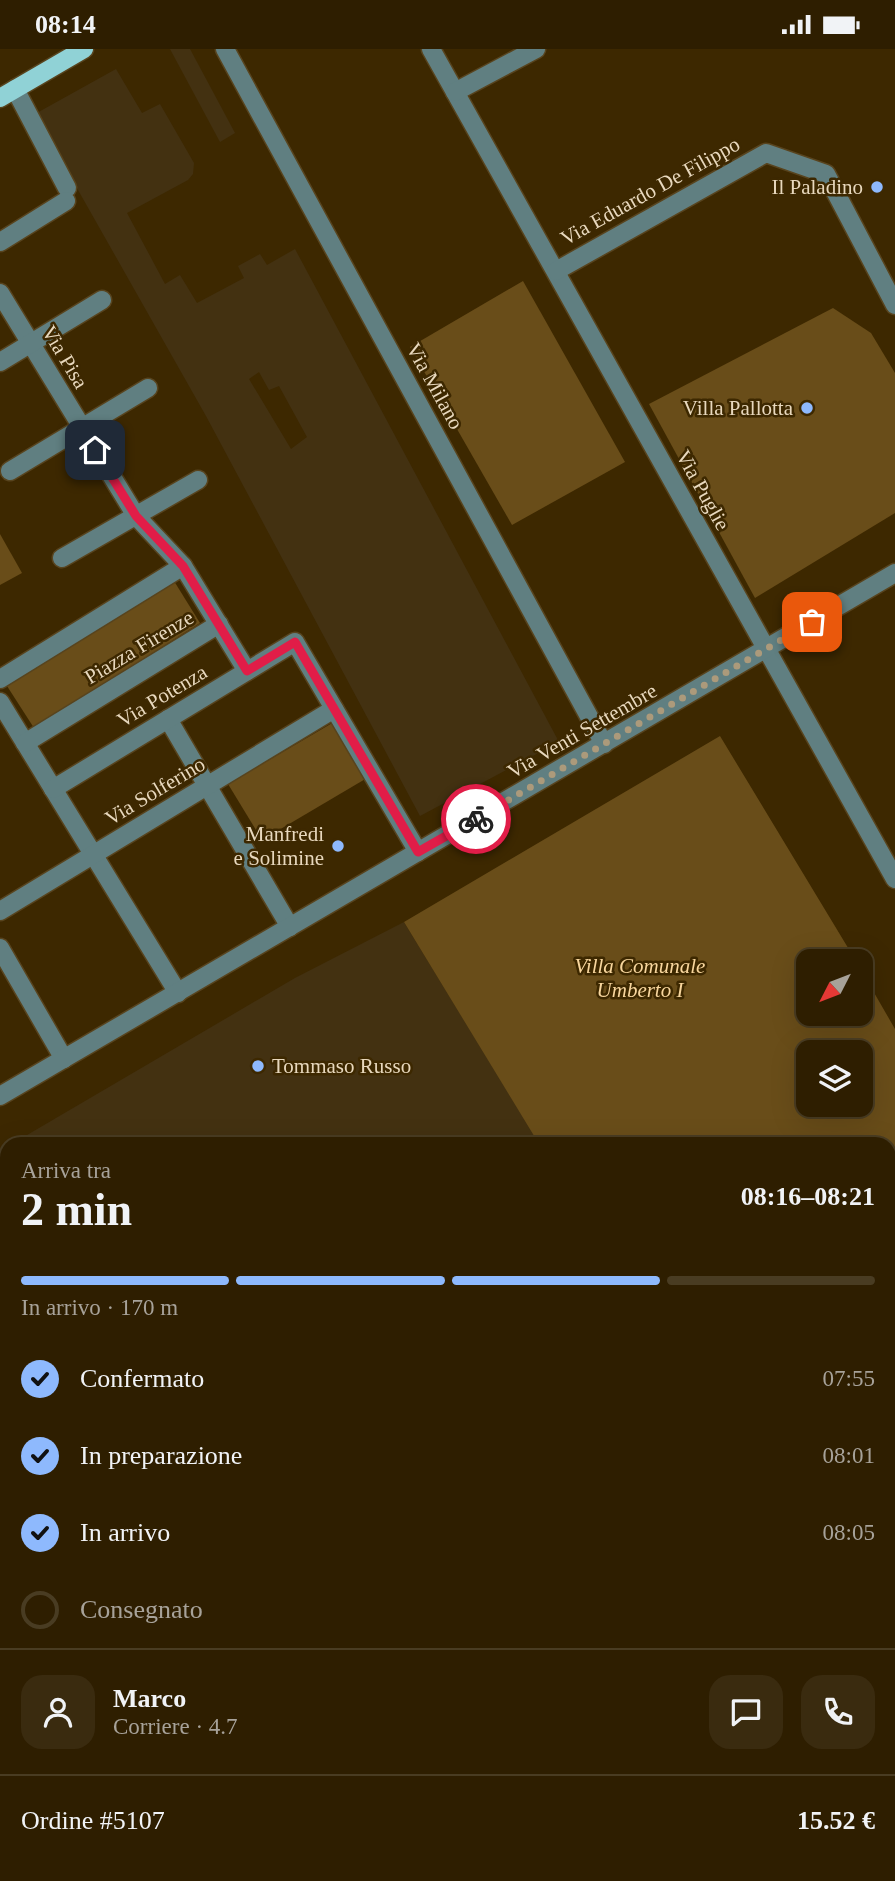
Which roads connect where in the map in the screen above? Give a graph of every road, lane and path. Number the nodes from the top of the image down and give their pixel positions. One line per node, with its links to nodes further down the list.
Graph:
1 (84, 49): 6 (main road)
2 (225, 49): 30 (street, Via Milano)
3 (431, 49): 5 (street, Via Puglie)
4 (536, 49): 5 (street)
5 (455, 92): 8 (street, Via Puglie)
6 (7, 94): 7 (street)
7 (0, 242)
8 (556, 271): 11 (street, Via Eduardo De Filippo); 23 (street, Via Puglie)
9 (0, 293): 12 (street, Via Pisa)
10 (102, 300): 12 (street)
11 (895, 305)
12 (31, 343): 13 (street); 15 (street, Via Pisa)
13 (0, 362)
14 (148, 388): 15 (street)
15 (82, 428): 16 (street); 18 (street, Via Pisa)
16 (10, 471)
17 (198, 480): 18 (street)
18 (136, 516): 19 (street); 20 (street, Piazza Firenze)
19 (62, 558)
20 (183, 566): 22 (street, Piazza Firenze); 25 (street)
21 (895, 573): 23 (street, Via Venti Settembre)
22 (219, 624): 24 (street); 29 (street, Piazza Firenze)
23 (765, 650): 30 (street, Via Venti Settembre); 35 (street, Via Puglie)
24 (247, 671): 27 (street, Via Potenza); 28 (street, Via Potenza)
25 (0, 679)
26 (0, 702): 29 (street)
27 (334, 709): 31 (street, Via Solferino); 33 (street)
28 (168, 719): 31 (street); 32 (street, Via Potenza)
29 (25, 743): 32 (street)
30 (604, 744): 33 (street, Via Venti Settembre)
31 (207, 786): 34 (street, Via Solferino); 37 (street)
32 (54, 789): 34 (street)
33 (418, 852): 37 (street, Via Venti Settembre)
34 (93, 854): 36 (street, Via Solferino); 39 (street)
35 (895, 879)
36 (0, 911)
37 (290, 927): 39 (street, Via Venti Settembre)
38 (0, 948): 40 (street)
39 (178, 993): 40 (street, Via Venti Settembre)
40 (64, 1059): 41 (street, Via Venti Settembre)
41 (0, 1096)

